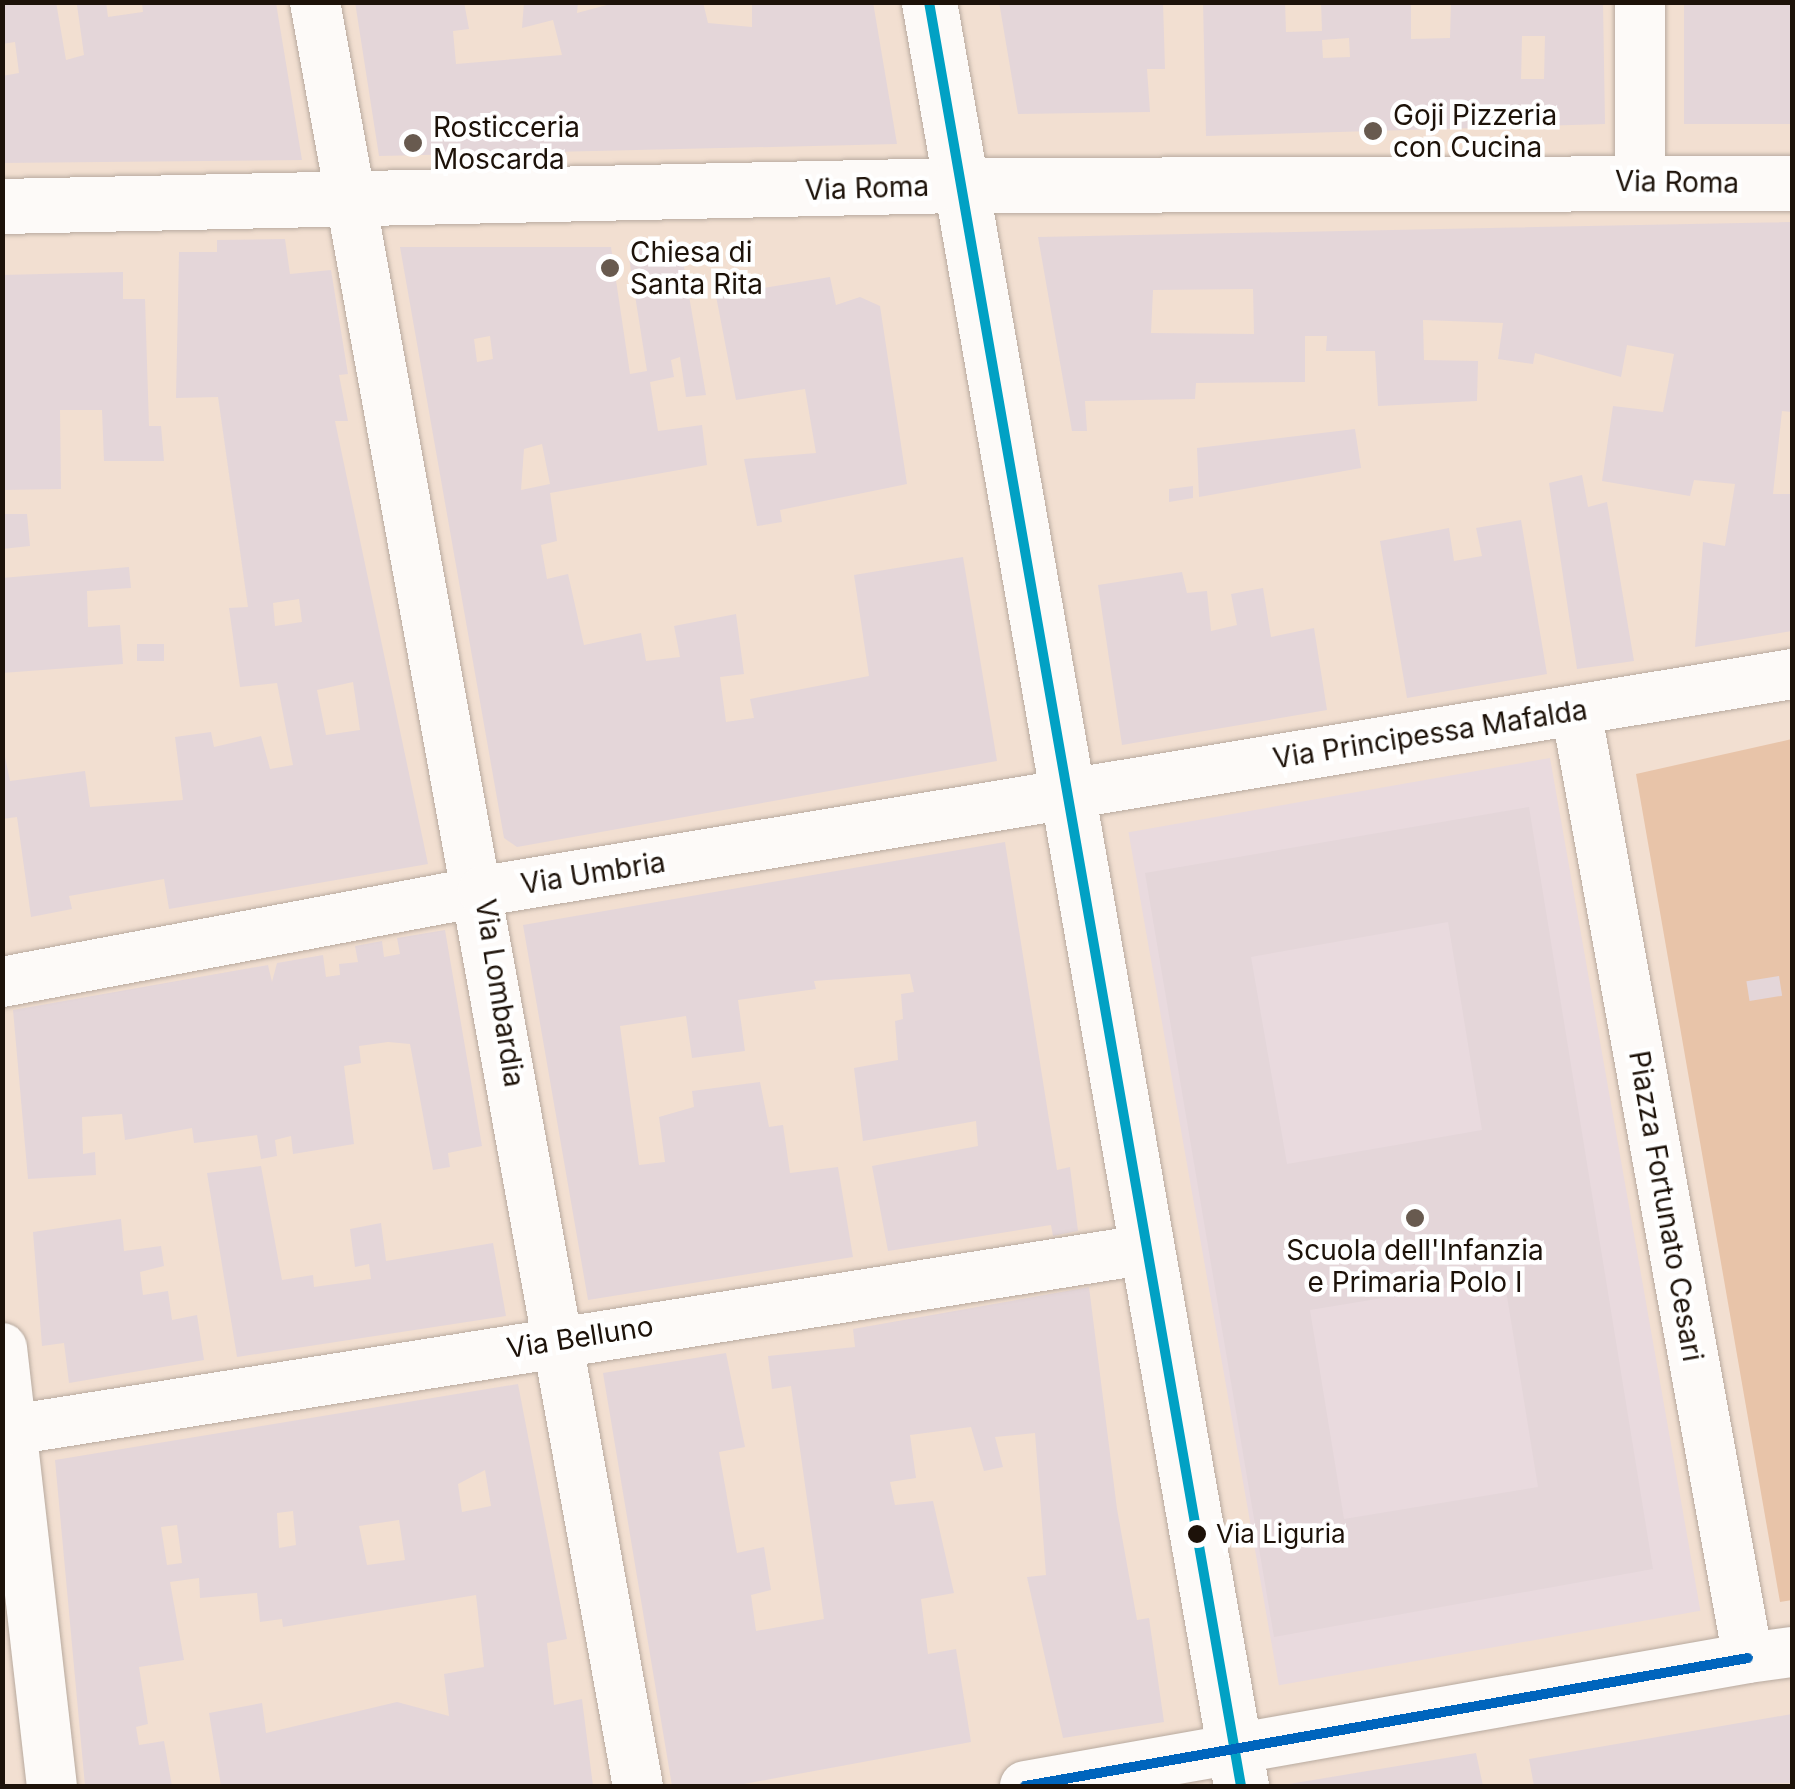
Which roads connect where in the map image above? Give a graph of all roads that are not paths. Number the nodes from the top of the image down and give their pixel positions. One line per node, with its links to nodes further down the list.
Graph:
1 (315, 2): 7 (street, Via Lombardia)
2 (929, 2): 6 (main road)
3 (1640, 2): 4 (street)
4 (1640, 180): 5 (main road, Via Roma); 6 (main road, Via Roma)
5 (1792, 184)
6 (959, 185): 7 (main road, Via Roma); 11 (main road)
7 (352, 202): 8 (main road, Via Roma); 12 (street, Via Lombardia)
8 (2, 206)
9 (1792, 674): 10 (street, Via Principessa Mafalda)
10 (1576, 710): 11 (street, Via Principessa Mafalda); 18 (street, Piazza Fortunato Cesari)
11 (1067, 795): 12 (street, Via Umbria); 14 (main road)
12 (483, 891): 13 (street, Via Umbria); 15 (street, Via Lombardia)
13 (2, 982)
14 (1149, 1250): 15 (street, Via Belluno); 19 (main road)
15 (556, 1340): 17 (street, Via Belluno); 21 (street, Via Lombardia)
16 (2, 1348): 17 (street)
17 (12, 1430): 20 (street)
18 (1770, 1655): 19 (street)
19 (1238, 1768): 22 (street)
20 (52, 1786)
21 (638, 1786)
22 (1025, 1786)

